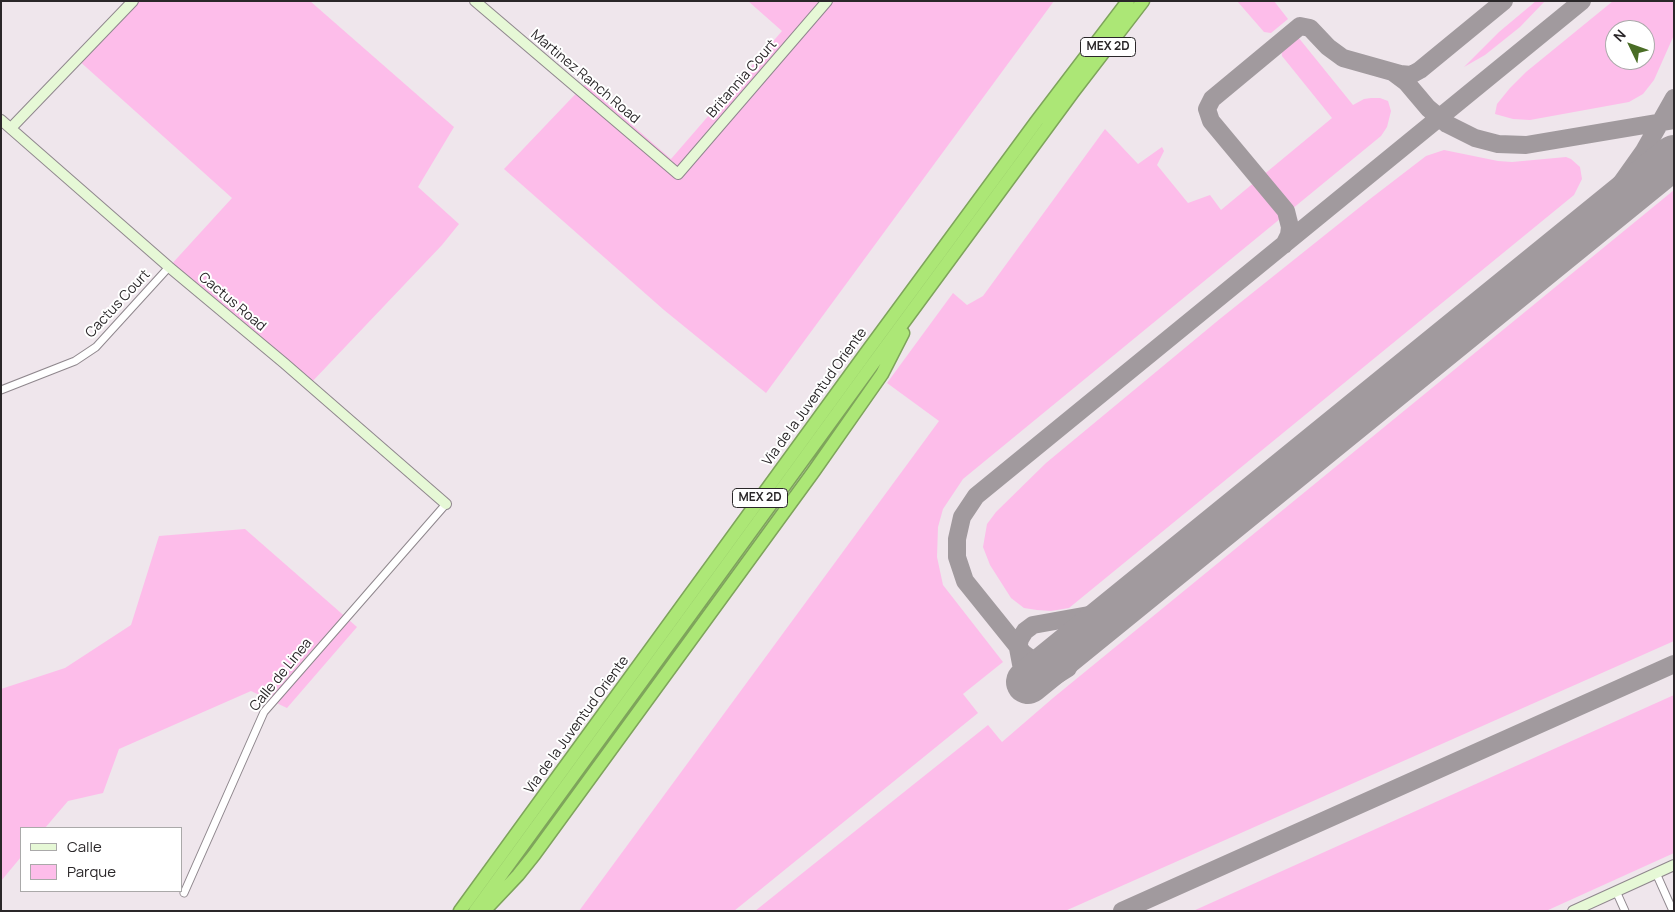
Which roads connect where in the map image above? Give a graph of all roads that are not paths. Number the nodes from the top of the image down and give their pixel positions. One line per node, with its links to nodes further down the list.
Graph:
1 (133, 1): 8 (street)
2 (475, 1): 9 (street, Martinez Ranch Road)
3 (827, 1): 9 (street, Britannia Court)
4 (1128, 1): 6 (highway, Via de la Juventud Oriente / MEX 2D)
5 (1143, 1): 6 (highway, Via de la Juventud Oriente / MEX 2D)
6 (1068, 90): 11 (highway, Via de la Juventud Oriente / MEX 2D); 19 (highway, Via de la Juventud Oriente / MEX 2D)
7 (1, 120): 8 (street, Cactus Road)
8 (11, 128): 10 (street, Cactus Road)
9 (678, 174)
10 (169, 267): 12 (street, Cactus Court); 13 (street, Cactus Road)
11 (916, 306): 20 (highway, Via de la Juventud Oriente / MEX 2D); 21 (highway)
12 (1, 390)
13 (446, 504): 17 (street, Calle de Linea)
14 (1674, 865): 15 (street)
15 (1656, 873): 16 (street); 23 (street)
16 (1616, 891): 18 (street); 22 (street)
17 (184, 893)
18 (1576, 910)
19 (460, 911)
20 (475, 911)
21 (484, 911)
22 (1625, 911)
23 (1673, 911)

